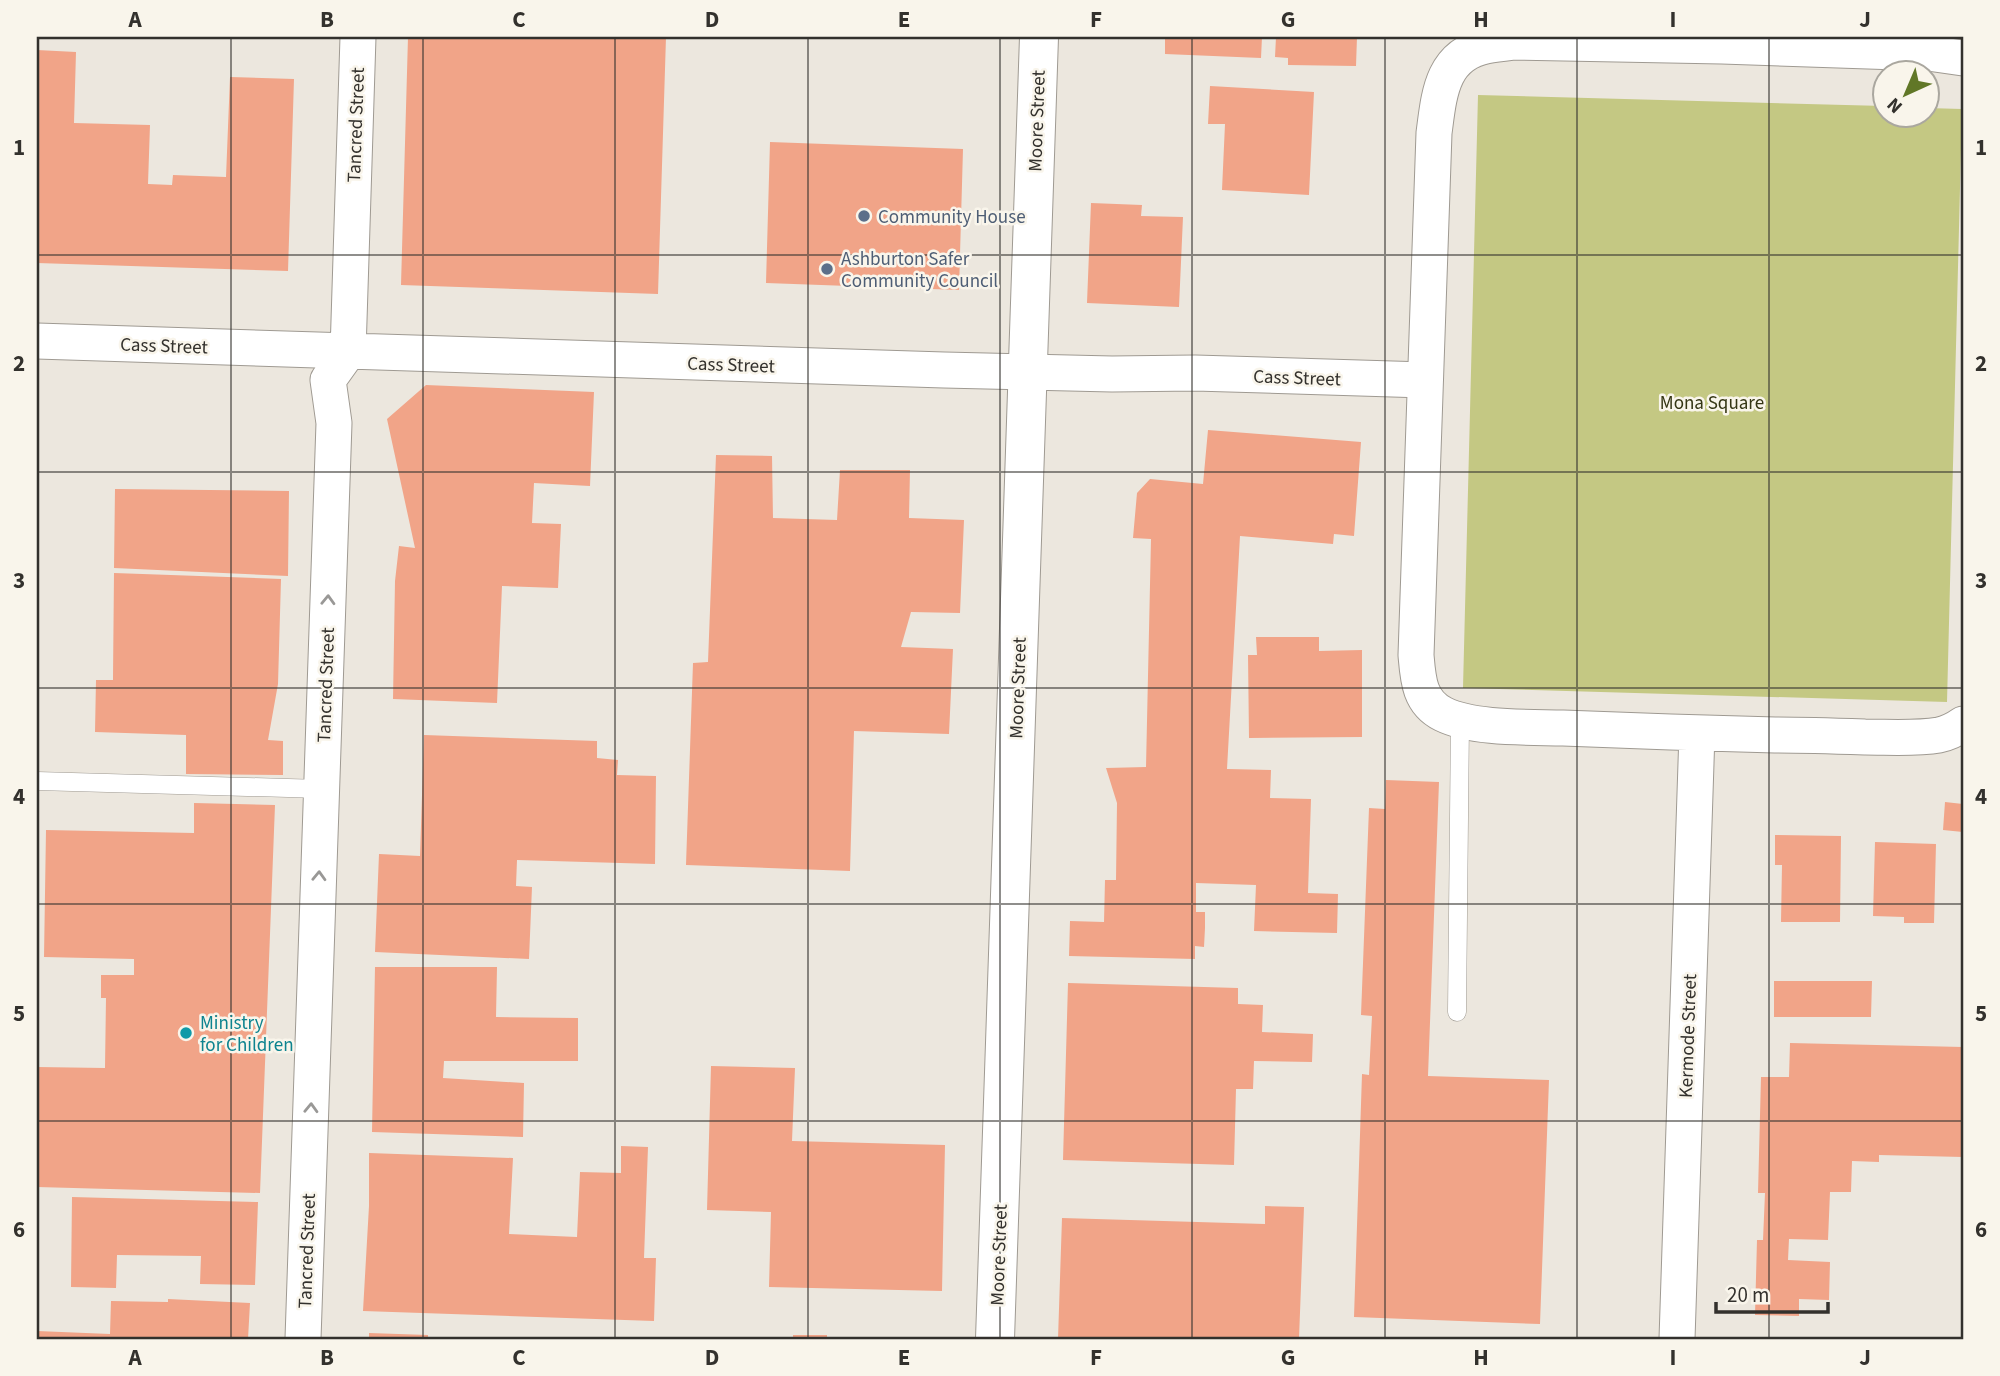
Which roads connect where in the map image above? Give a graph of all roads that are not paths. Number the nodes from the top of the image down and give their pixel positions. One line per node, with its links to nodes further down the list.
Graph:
1 (358, 37): 6 (street, Tancred Street)
2 (1039, 37): 7 (street, Moore Street)
3 (1722, 41): 4 (street); 8 (street)
4 (1963, 58)
5 (37, 341): 6 (street, Cass Street)
6 (348, 352): 7 (street, Cass Street); 13 (street, Tancred Street, one-way to 6)
7 (1028, 372): 8 (street, Cass Street); 16 (street, Moore Street)
8 (1424, 380): 9 (street)
9 (1460, 720): 11 (street); 14 (lane)
10 (1963, 724): 11 (street)
11 (1697, 733): 17 (street, Kermode Street)
12 (37, 781): 13 (lane)
13 (322, 789): 15 (street, Tancred Street, one-way to 13)
14 (1457, 1012)
15 (303, 1339)
16 (995, 1339)
17 (1677, 1339)

